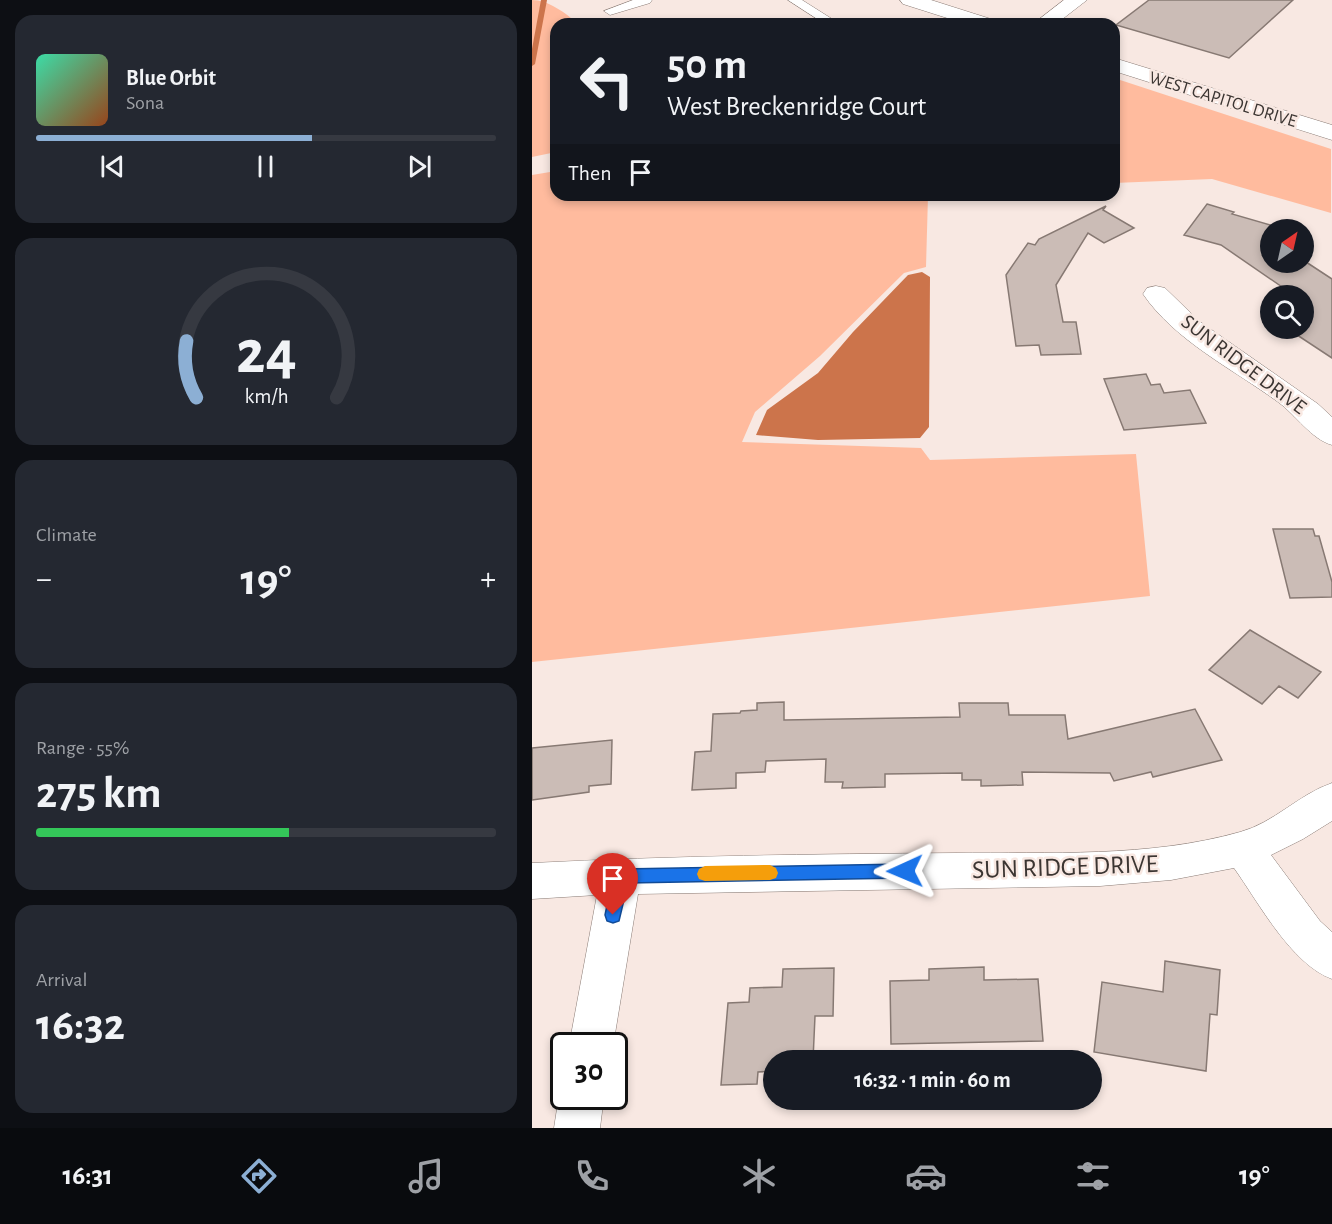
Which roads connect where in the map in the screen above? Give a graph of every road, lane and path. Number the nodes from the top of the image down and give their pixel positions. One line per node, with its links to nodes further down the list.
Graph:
1 (646, 0): 5 (lane)
2 (794, 0): 6 (lane)
3 (910, 0): 7 (street)
4 (1077, 0): 8 (street)
5 (610, 11)
6 (824, 18)
7 (967, 18)
8 (1052, 18)
9 (1120, 66): 10 (street, WEST CAPITOL DRIVE)
10 (1332, 133)
11 (1156, 294): 12 (street, SUN RIDGE DRIVE)
12 (1332, 435)
13 (1332, 799): 14 (street, SUN RIDGE DRIVE)
14 (1243, 848): 15 (street, SUN RIDGE DRIVE); 17 (street)
15 (621, 876): 16 (street, SUN RIDGE DRIVE); 18 (street)
16 (532, 881)
17 (1332, 960)
18 (593, 1032)
19 (580, 1110): 20 (street)
20 (577, 1128)

